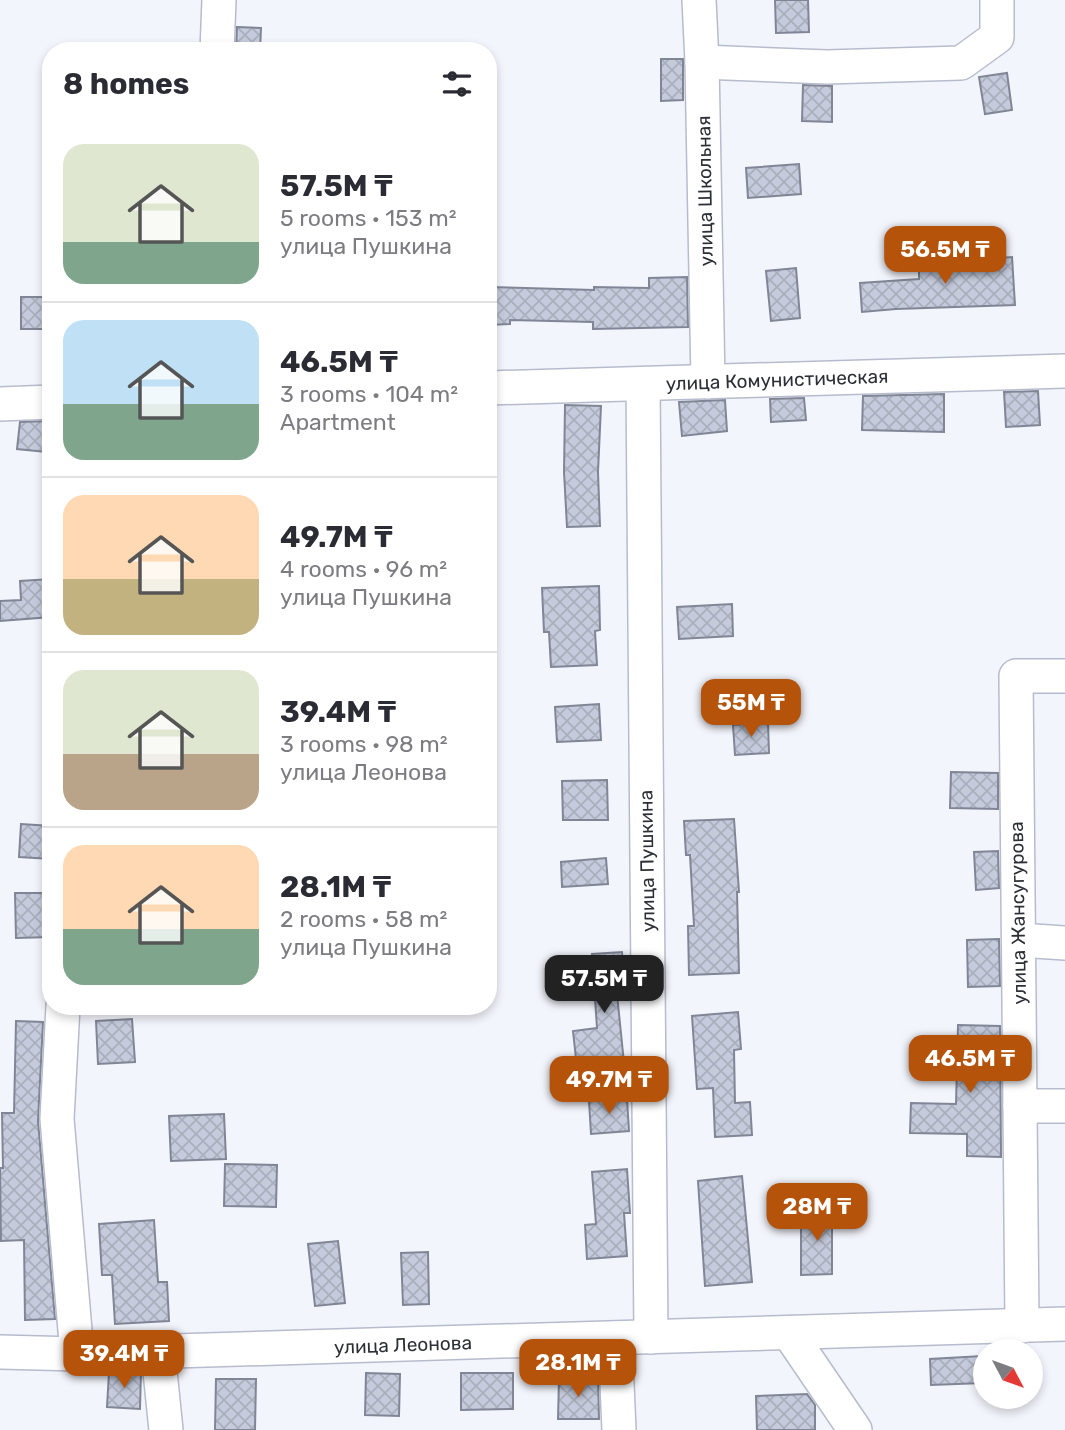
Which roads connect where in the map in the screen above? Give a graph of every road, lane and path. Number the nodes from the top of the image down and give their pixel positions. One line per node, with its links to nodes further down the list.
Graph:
1 (219, 0): 4 (street)
2 (699, 0): 5 (street, улица Школьная)
3 (997, 0): 5 (street)
4 (217, 42)
5 (702, 62): 7 (street, улица Школьная)
6 (1065, 371): 7 (street, улица Комунистическая)
7 (708, 382): 8 (street, улица Комунистическая)
8 (643, 384): 9 (street, улица Комунистическая); 21 (street, улица Пушкина)
9 (497, 388)
10 (42, 402): 11 (street)
11 (0, 404)
12 (1065, 676): 13 (street, улица Жансугурова)
13 (1019, 940): 14 (street); 16 (street, улица Жансугурова)
14 (1065, 943)
15 (63, 1015): 25 (street)
16 (1020, 1105): 17 (street); 19 (street, улица Жансугурова)
17 (1065, 1106)
18 (1065, 1324): 19 (street, улица Леонова)
19 (1022, 1326): 20 (street, улица Леонова)
20 (789, 1333): 21 (street, улица Леонова); 28 (street)
21 (651, 1337): 22 (street, улица Леонова)
22 (615, 1339): 24 (street, улица Леонова); 27 (street)
23 (0, 1352): 25 (street, улица Леонова)
24 (158, 1352): 25 (street, улица Леонова); 26 (street)
25 (77, 1354)
26 (166, 1430)
27 (619, 1430)
28 (855, 1430)

